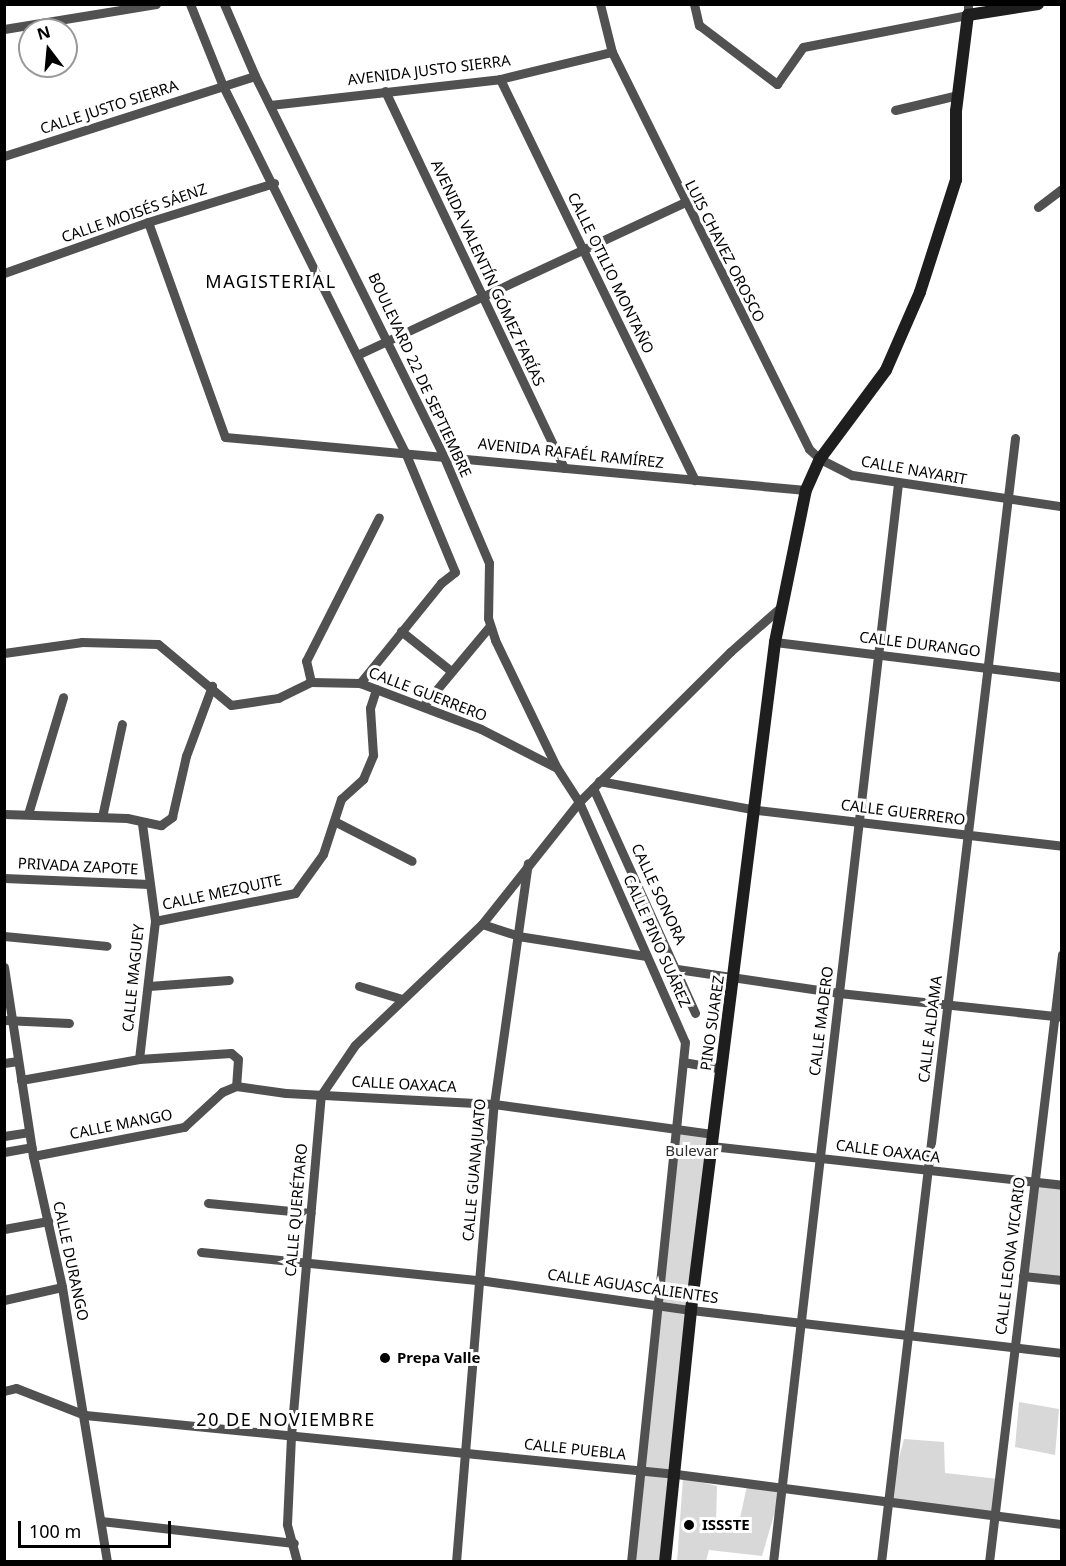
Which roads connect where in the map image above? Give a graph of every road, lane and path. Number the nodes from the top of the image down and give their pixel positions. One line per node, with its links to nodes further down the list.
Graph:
1 (156, 4): 8 (street)
2 (190, 4): 12 (street)
3 (224, 4): 10 (street, BOULEVARD 22 DE SEPTIEMBRE)
4 (600, 4): 9 (street)
5 (694, 4): 7 (street)
6 (1038, 4): 7 (street)
7 (968, 10): 14 (street, PINO SUAREZ)
8 (4, 29)
9 (612, 52): 11 (street, AVENIDA JUSTO SIERRA); 20 (street, LUIS CHAVEZ OROSCO)
10 (255, 76): 12 (street, CALLE JUSTO SIERRA); 15 (street, BOULEVARD 22 DE SEPTIEMBRE)
11 (500, 79): 13 (street, AVENIDA JUSTO SIERRA); 23 (street, CALLE OTILIO MONTAÑO)
12 (223, 86): 17 (street, CALLE JUSTO SIERRA); 18 (street)
13 (385, 91): 15 (street, AVENIDA JUSTO SIERRA); 25 (street, AVENIDA VALENTÍN GÓMEZ FARÍAS)
14 (958, 95): 16 (street); 31 (street, PINO SUAREZ)
15 (270, 105): 26 (street, BOULEVARD 22 DE SEPTIEMBRE)
16 (895, 111)
17 (4, 156)
18 (274, 183): 22 (street, CALLE MOISÉS SÁENZ); 27 (street)
19 (1062, 189): 21 (street)
20 (683, 203): 23 (street); 31 (street, LUIS CHAVEZ OROSCO)
21 (1038, 207)
22 (148, 222): 24 (street, CALLE MOISÉS SÁENZ); 29 (street, AVENIDA RAFAÉL RAMÍREZ)
23 (583, 250): 25 (street); 33 (street, CALLE OTILIO MONTAÑO)
24 (4, 273)
25 (483, 297): 26 (street); 32 (street, AVENIDA VALENTÍN GÓMEZ FARÍAS)
26 (388, 339): 27 (street); 30 (street, BOULEVARD 22 DE SEPTIEMBRE)
27 (357, 355): 29 (street)
28 (1015, 438): 36 (street, CALLE ALDAMA)
29 (405, 452): 30 (street, AVENIDA RAFAÉL RAMÍREZ); 41 (street)
30 (443, 455): 32 (street, AVENIDA RAFAÉL RAMÍREZ); 40 (street, BOULEVARD 22 DE SEPTIEMBRE)
31 (820, 459): 34 (street, CALLE NAYARIT); 35 (street, PINO SUAREZ)
32 (564, 468): 33 (street, AVENIDA RAFAÉL RAMÍREZ)
33 (695, 480): 35 (street, AVENIDA RAFAÉL RAMÍREZ)
34 (898, 483): 36 (street, CALLE NAYARIT); 44 (street, CALLE MADERO)
35 (806, 490): 39 (street, PINO SUAREZ)
36 (1006, 500): 37 (street, CALLE NAYARIT); 45 (street, CALLE ALDAMA)
37 (1059, 506)
38 (379, 518): 48 (street)
39 (782, 606): 42 (street, PINO SUAREZ); 56 (street)
40 (490, 626): 46 (street); 55 (street, BOULEVARD 22 DE SEPTIEMBRE)
41 (401, 631): 46 (street); 49 (street)
42 (775, 642): 44 (street, CALLE DURANGO); 58 (street, PINO SUAREZ)
43 (4, 653): 50 (street, CALLE GUERRERO)
44 (880, 655): 45 (street, CALLE DURANGO); 63 (street, CALLE MADERO)
45 (986, 668): 47 (street, CALLE DURANGO); 65 (street, CALLE ALDAMA)
46 (451, 671): 53 (street)
47 (1062, 677)
48 (311, 682): 49 (street, CALLE GUERRERO); 50 (street, CALLE GUERRERO)
49 (360, 683): 51 (street, CALLE GUERRERO)
50 (212, 686): 64 (street)
51 (376, 689): 53 (street, CALLE GUERRERO); 62 (street)
52 (63, 697): 60 (street)
53 (423, 706): 55 (street, CALLE GUERRERO)
54 (122, 724): 61 (street)
55 (557, 768): 57 (street, CALLE GUERRERO)
56 (596, 784): 57 (street); 58 (street, CALLE GUERRERO); 79 (street, CALLE SONORA)
57 (579, 802): 68 (street); 77 (street, CALLE PINO SUÁREZ)
58 (757, 810): 63 (street, CALLE GUERRERO); 80 (street, PINO SUAREZ)
59 (4, 814): 60 (street)
60 (28, 814): 61 (street)
61 (102, 816): 64 (street)
62 (336, 822): 67 (street); 71 (street, CALLE MEZQUITE)
63 (860, 822): 65 (street, CALLE GUERRERO); 84 (street, CALLE MADERO)
64 (142, 823): 70 (street, CALLE MAGUEY)
65 (968, 835): 66 (street, CALLE GUERRERO); 86 (street, CALLE ALDAMA)
66 (1062, 846)
67 (412, 861)
68 (528, 862): 72 (street, CALLE QUERÉTARO); 74 (street, CALLE GUANAJUATO)
69 (4, 878): 70 (street, PRIVADA ZAPOTE)
70 (149, 885): 71 (street, CALLE MAGUEY)
71 (155, 921): 82 (street, CALLE MAGUEY)
72 (482, 924): 74 (street); 85 (street, CALLE QUERÉTARO)
73 (4, 936): 75 (street)
74 (518, 936): 77 (street); 99 (street, CALLE GUANAJUATO)
75 (106, 946)
76 (1062, 954): 88 (street, CALLE LEONA VICARIO)
77 (646, 956): 93 (street, CALLE PINO SUÁREZ)
78 (4, 967): 89 (street, CALLE DURANGO)
79 (677, 969): 80 (street); 87 (street, CALLE SONORA)
80 (734, 977): 84 (street); 95 (street, PINO SUAREZ)
81 (229, 980): 82 (street)
82 (149, 986): 91 (street, CALLE MAGUEY)
83 (359, 986): 85 (street)
84 (839, 993): 86 (street); 106 (street, CALLE MADERO)
85 (402, 999): 98 (street, CALLE QUERÉTARO)
86 (948, 1005): 88 (street); 107 (street, CALLE ALDAMA)
87 (695, 1013)
88 (1058, 1016): 108 (street, CALLE LEONA VICARIO)
89 (8, 1019): 90 (street); 92 (street, CALLE DURANGO)
90 (69, 1023)
91 (139, 1059): 96 (street); 97 (street)
92 (18, 1061): 94 (street); 96 (street, CALLE DURANGO)
93 (683, 1062): 95 (street); 100 (street, CALLE PINO SUÁREZ)
94 (4, 1063)
95 (721, 1069): 103 (street, PINO SUAREZ)
96 (21, 1080): 101 (street, CALLE DURANGO)
97 (236, 1086): 98 (street, CALLE OAXACA); 104 (street, CALLE MANGO)
98 (321, 1095): 99 (street, CALLE OAXACA); 111 (street, CALLE QUERÉTARO)
99 (494, 1104): 100 (street, CALLE OAXACA); 117 (street, CALLE GUANAJUATO)
100 (676, 1130): 103 (street, CALLE OAXACA); 121 (street, CALLE PINO SUÁREZ)
101 (29, 1132): 102 (street); 104 (street, CALLE DURANGO)
102 (4, 1136)
103 (712, 1140): 106 (street, CALLE OAXACA); 122 (street, PINO SUAREZ)
104 (33, 1151): 105 (street, CALLE MANGO); 112 (street, CALLE DURANGO)
105 (4, 1152)
106 (819, 1158): 107 (street, CALLE OAXACA); 123 (street, CALLE MADERO)
107 (928, 1172): 108 (street, CALLE OAXACA); 124 (street, CALLE ALDAMA)
108 (1034, 1182): 109 (street, CALLE OAXACA); 116 (street, CALLE LEONA VICARIO)
109 (1062, 1185)
110 (208, 1203): 111 (street)
111 (311, 1213): 115 (street, CALLE QUERÉTARO)
112 (48, 1221): 113 (street); 119 (street, CALLE DURANGO)
113 (4, 1229)
114 (201, 1252): 115 (street, CALLE AGUASCALIENTES)
115 (306, 1264): 117 (street, CALLE AGUASCALIENTES); 129 (street, CALLE QUERÉTARO)
116 (1023, 1276): 118 (street); 125 (street, CALLE LEONA VICARIO)
117 (479, 1280): 121 (street, CALLE AGUASCALIENTES); 130 (street, CALLE GUANAJUATO)
118 (1062, 1280)
119 (62, 1287): 120 (street); 128 (street, CALLE DURANGO)
120 (4, 1300)
121 (658, 1304): 122 (street, CALLE AGUASCALIENTES); 131 (street, CALLE PINO SUÁREZ)
122 (691, 1310): 123 (street, CALLE AGUASCALIENTES); 132 (street, PINO SUAREZ)
123 (799, 1323): 124 (street, CALLE AGUASCALIENTES); 133 (street, CALLE MADERO)
124 (910, 1336): 125 (street, CALLE AGUASCALIENTES); 134 (street, CALLE ALDAMA)
125 (1015, 1348): 126 (street, CALLE AGUASCALIENTES); 135 (street, CALLE LEONA VICARIO)
126 (1062, 1353)
127 (4, 1390): 128 (street, CALLE PUEBLA)
128 (85, 1415): 129 (street, CALLE PUEBLA); 136 (street, CALLE DURANGO)
129 (291, 1436): 130 (street, CALLE PUEBLA); 138 (street, CALLE QUERÉTARO)
130 (465, 1453): 131 (street, CALLE PUEBLA); 141 (street, CALLE GUANAJUATO)
131 (641, 1470): 132 (street, CALLE PUEBLA); 142 (street, CALLE PINO SUÁREZ)
132 (676, 1474): 133 (street, CALLE PUEBLA); 143 (street, PINO SUAREZ)
133 (782, 1489): 134 (street, CALLE PUEBLA); 144 (street, CALLE MADERO)
134 (886, 1503): 135 (street, CALLE PUEBLA); 145 (street, CALLE ALDAMA)
135 (995, 1517): 137 (street, CALLE PUEBLA); 146 (street, CALLE LEONA VICARIO)
136 (101, 1521): 138 (street); 139 (street, CALLE DURANGO)
137 (1062, 1524)
138 (294, 1544): 140 (street, CALLE QUERÉTARO)
139 (107, 1562)
140 (297, 1562)
141 (456, 1562)
142 (631, 1562)
143 (665, 1562)
144 (773, 1562)
145 (881, 1562)
146 (989, 1562)

